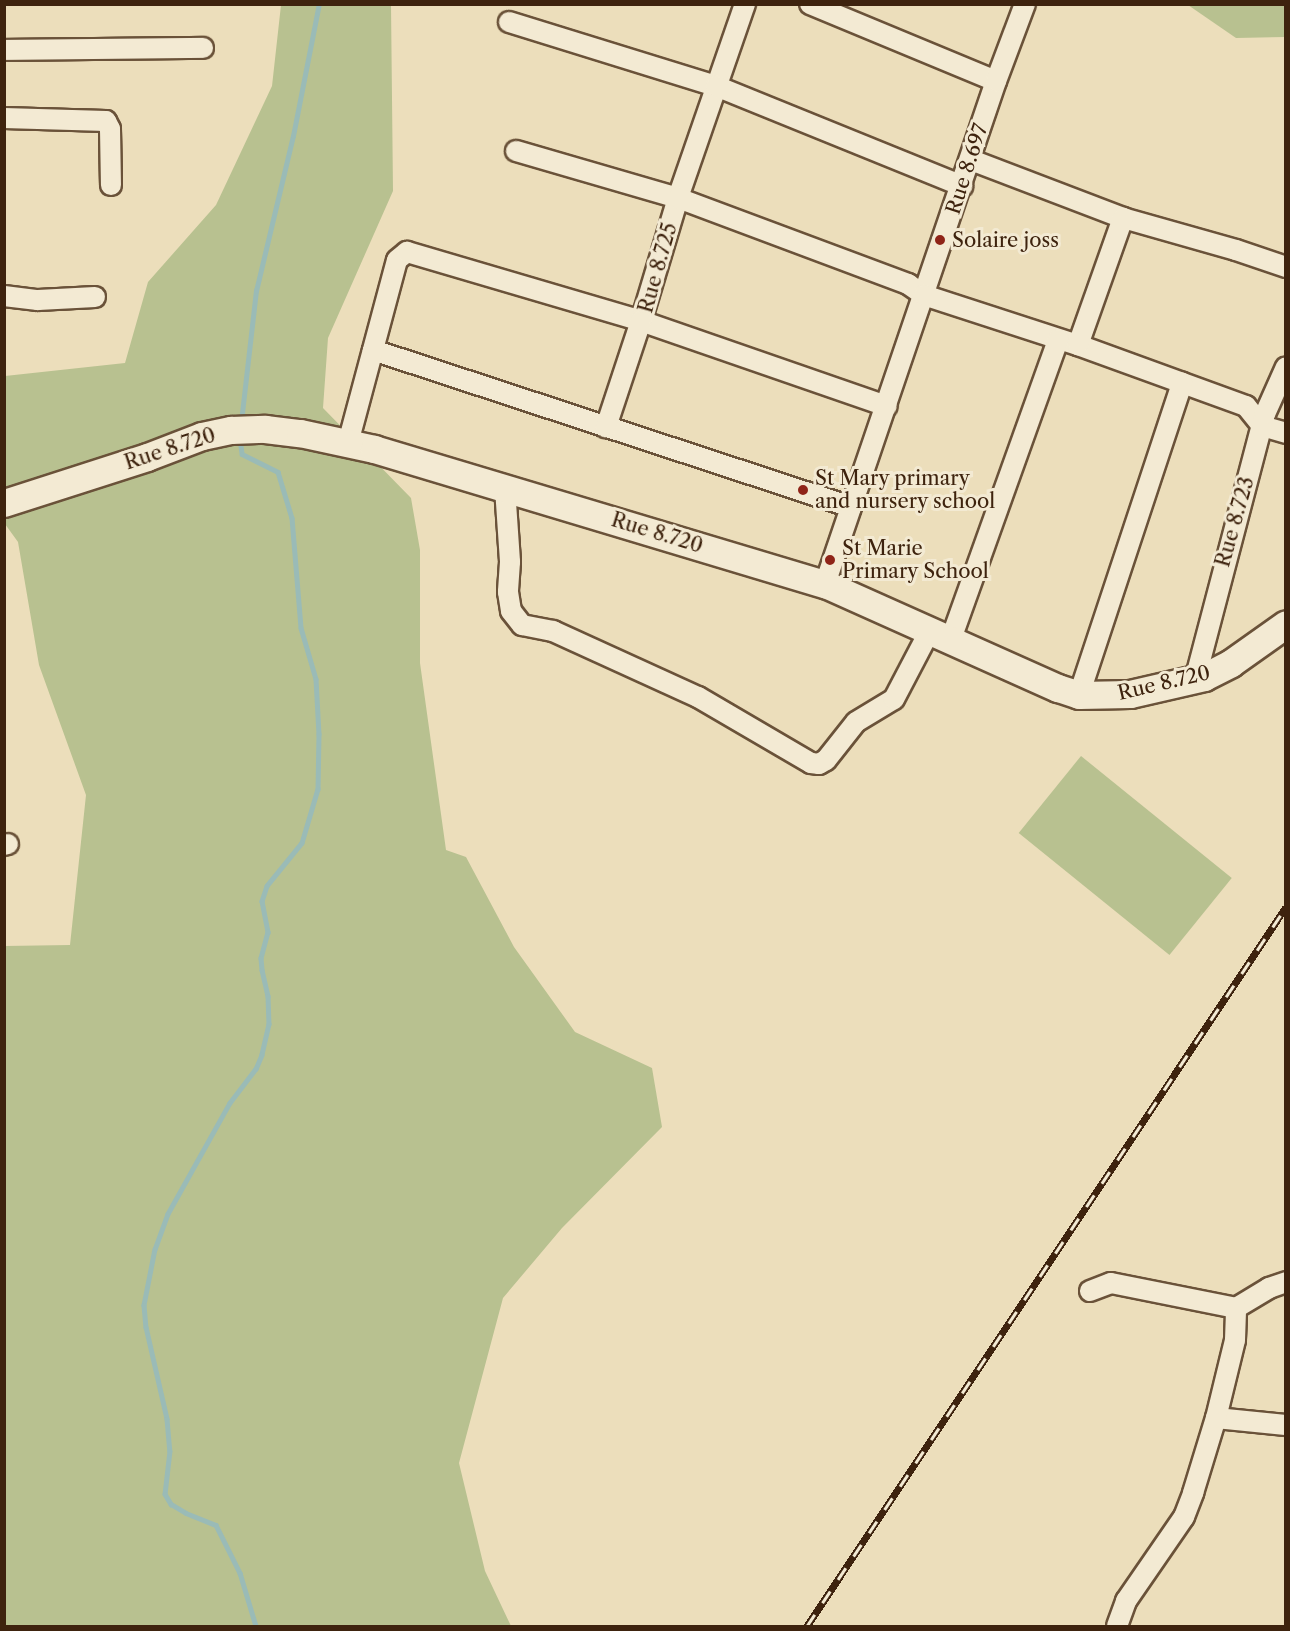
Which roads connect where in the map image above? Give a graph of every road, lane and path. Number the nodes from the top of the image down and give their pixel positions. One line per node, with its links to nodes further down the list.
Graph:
1 (745, 4): 8 (street, Rue 8.725)
2 (810, 4): 7 (street)
3 (1025, 4): 7 (street, Rue 8.697)
4 (509, 22): 8 (street)
5 (203, 48): 6 (street)
6 (4, 50)
7 (996, 81): 11 (street, Rue 8.697)
8 (716, 86): 13 (street); 14 (street, Rue 8.725)
9 (4, 118): 12 (street)
10 (516, 151): 14 (street)
11 (971, 160): 13 (street, Rue 8.697); 15 (street)
12 (111, 185)
13 (962, 186): 17 (street, Rue 8.697)
14 (678, 198): 17 (street); 20 (street, Rue 8.725)
15 (1123, 218): 16 (street); 22 (street)
16 (1286, 267)
17 (924, 295): 21 (street); 26 (street, Rue 8.697)
18 (4, 296): 19 (street)
19 (95, 297)
20 (641, 321): 23 (street); 26 (street, Rue 8.725); 28 (street)
21 (1058, 340): 22 (street); 36 (street)
22 (1078, 345): 25 (street)
23 (373, 351): 28 (street); 30 (street)
24 (1286, 367): 27 (street, Rue 8.723)
25 (1182, 383): 27 (street); 38 (street)
26 (887, 406): 33 (street, Rue 8.697)
27 (1262, 426): 29 (street); 37 (street, Rue 8.723)
28 (606, 427): 33 (street)
29 (1286, 434)
30 (348, 443): 31 (main road, Rue 8.720); 32 (main road, Rue 8.720)
31 (505, 488): 34 (main road, Rue 8.720); 36 (street)
32 (4, 503)
33 (851, 507): 34 (street, Rue 8.697)
34 (825, 584): 36 (main road, Rue 8.720)
35 (1286, 624): 37 (main road, Rue 8.720)
36 (940, 634): 38 (main road, Rue 8.720)
37 (1195, 680): 38 (main road, Rue 8.720)
38 (1079, 695)
39 (1286, 1282): 41 (street)
40 (1090, 1291): 41 (street)
41 (1236, 1308): 42 (street)
42 (1216, 1418): 43 (street); 44 (street)
43 (1286, 1425)
44 (1117, 1626)

